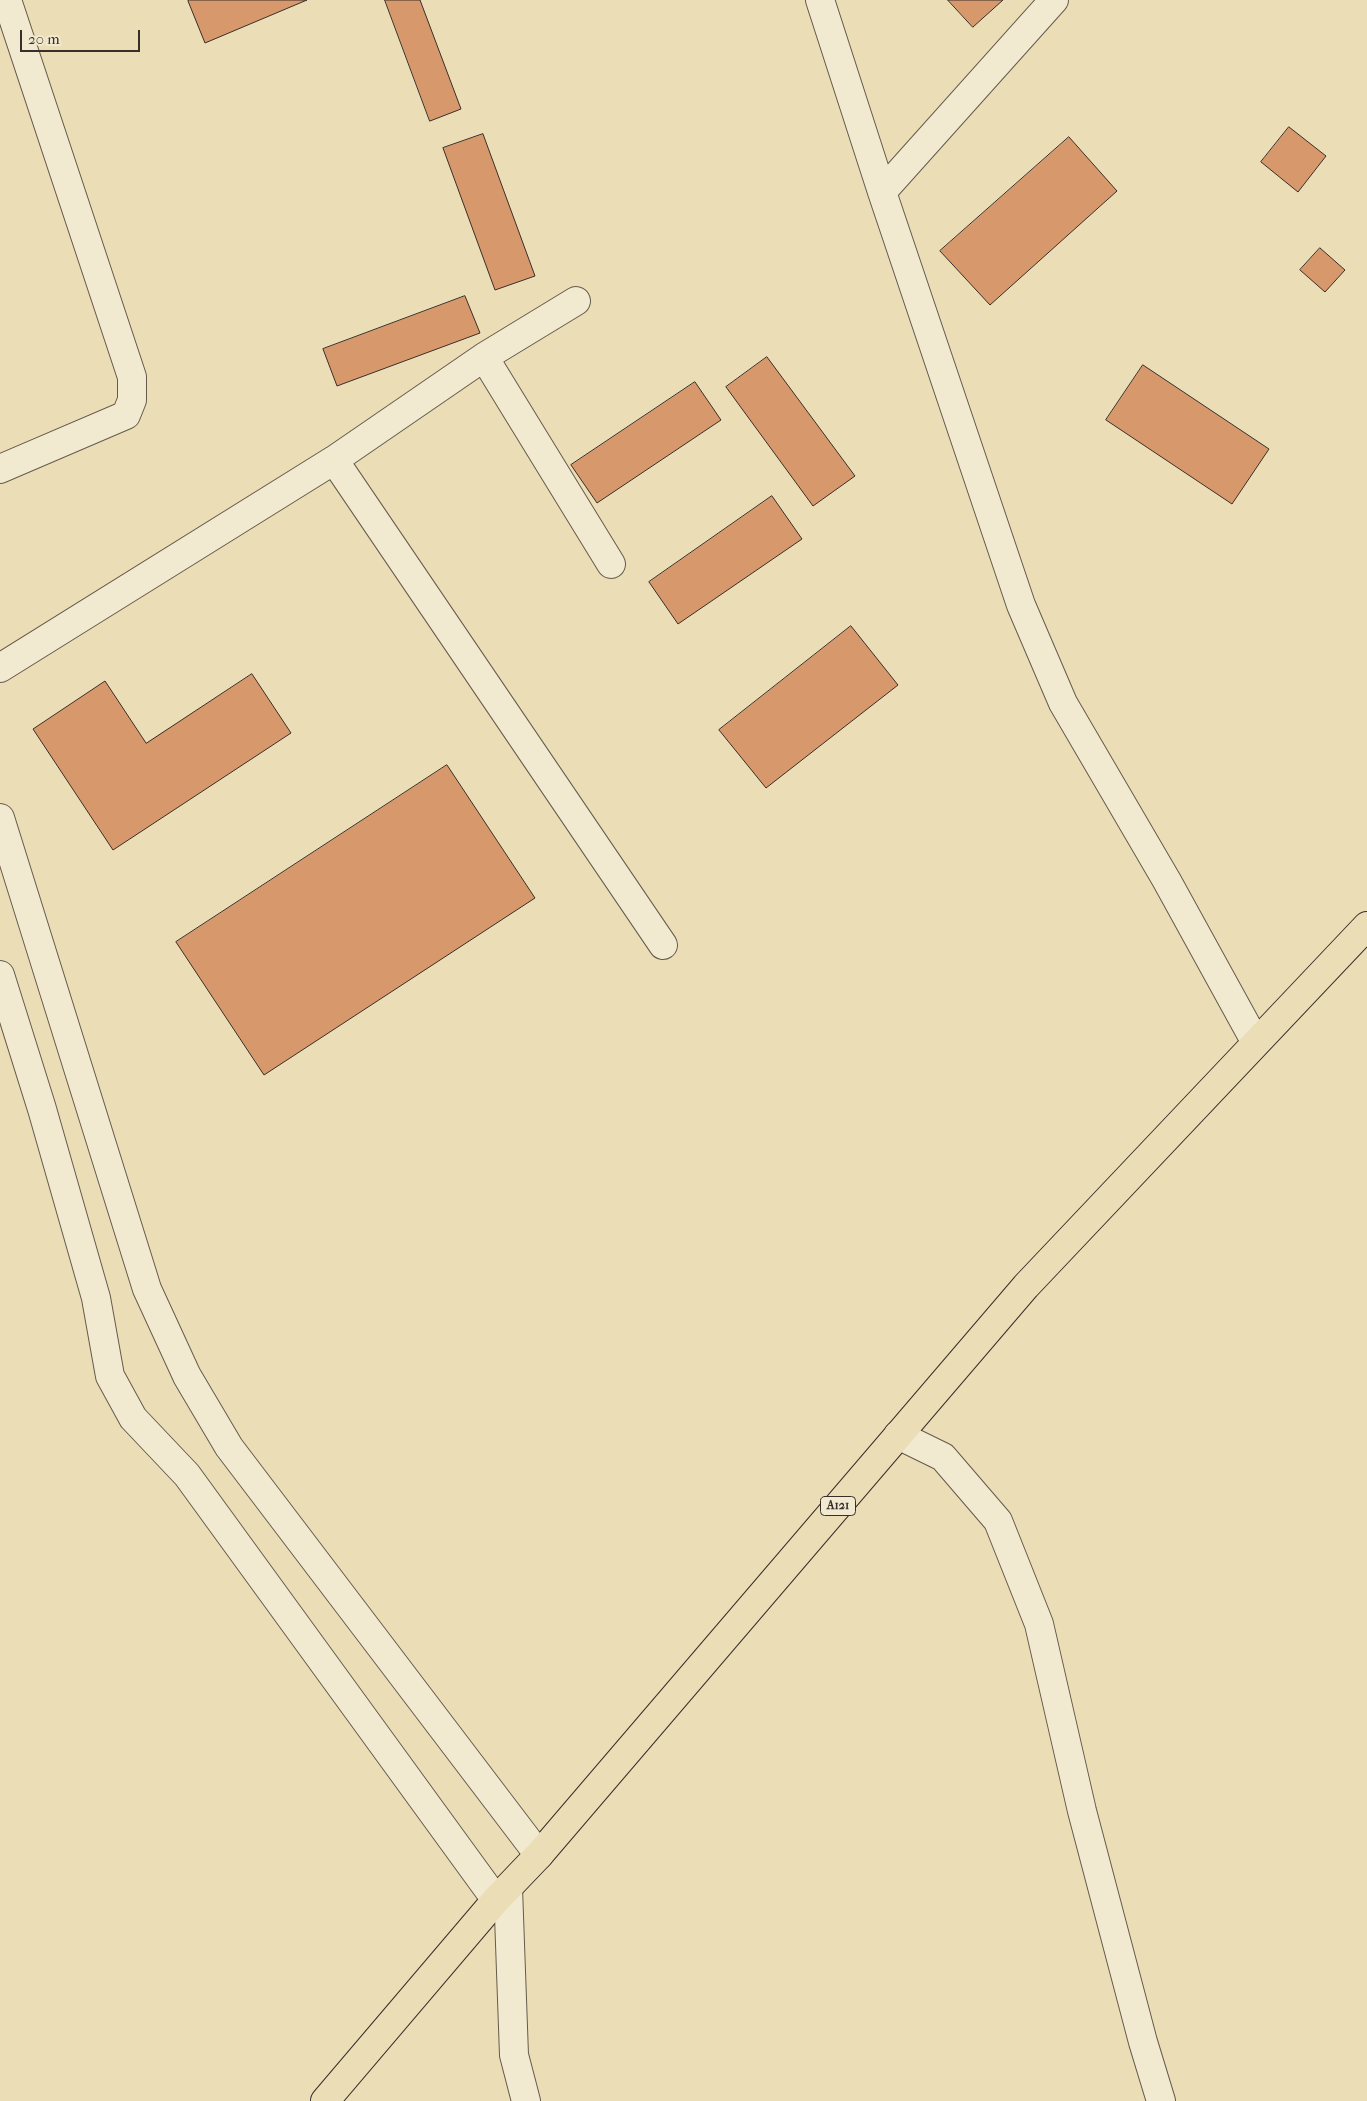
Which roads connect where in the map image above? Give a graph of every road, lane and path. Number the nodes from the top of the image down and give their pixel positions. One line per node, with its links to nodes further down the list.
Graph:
1 (7, 0): 8 (lane)
2 (820, 0): 4 (lane)
3 (1054, 0): 4 (lane)
4 (882, 192): 15 (lane)
5 (576, 301): 6 (lane)
6 (484, 357): 7 (lane); 9 (lane)
7 (334, 460): 10 (lane); 13 (lane)
8 (0, 469)
9 (611, 564)
10 (0, 668)
11 (0, 818): 17 (lane)
12 (1367, 926): 15 (main road, A121)
13 (663, 945)
14 (0, 975): 18 (lane)
15 (1255, 1041): 16 (main road, A121)
16 (898, 1435): 17 (main road, A121); 21 (lane)
17 (539, 1855): 18 (main road, A121)
18 (502, 1894): 19 (main road, A121); 20 (lane)
19 (325, 2101)
20 (526, 2101)
21 (1161, 2101)

